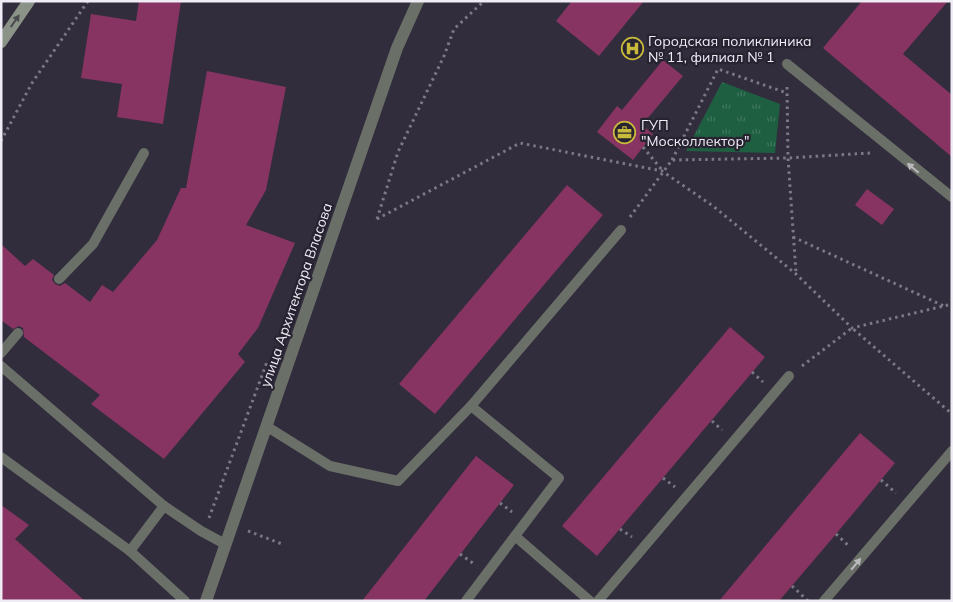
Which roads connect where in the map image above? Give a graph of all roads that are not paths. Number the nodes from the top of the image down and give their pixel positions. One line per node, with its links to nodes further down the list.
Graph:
1 (29, 1): 3 (street, one-way to 1)
2 (418, 1): 14 (street, улица Архитектора Власова)
3 (1, 42)
4 (787, 64): 6 (lane, one-way to 4)
5 (144, 152): 8 (lane)
6 (952, 197)
7 (620, 230): 13 (lane)
8 (59, 279)
9 (18, 332): 10 (lane)
10 (1, 354)
11 (1, 366): 17 (lane)
12 (789, 376): 25 (lane)
13 (471, 406): 14 (lane); 18 (lane)
14 (266, 426): 19 (street, улица Архитектора Власова)
15 (952, 451): 26 (lane, one-way to 15)
16 (1, 457): 20 (lane)
17 (164, 506): 19 (lane); 20 (lane)
18 (515, 536): 23 (lane); 24 (lane)
19 (225, 544): 22 (street, улица Архитектора Власова)
20 (130, 552): 21 (lane)
21 (185, 601)
22 (206, 601)
23 (466, 601)
24 (590, 601)
25 (598, 601)
26 (824, 601)

